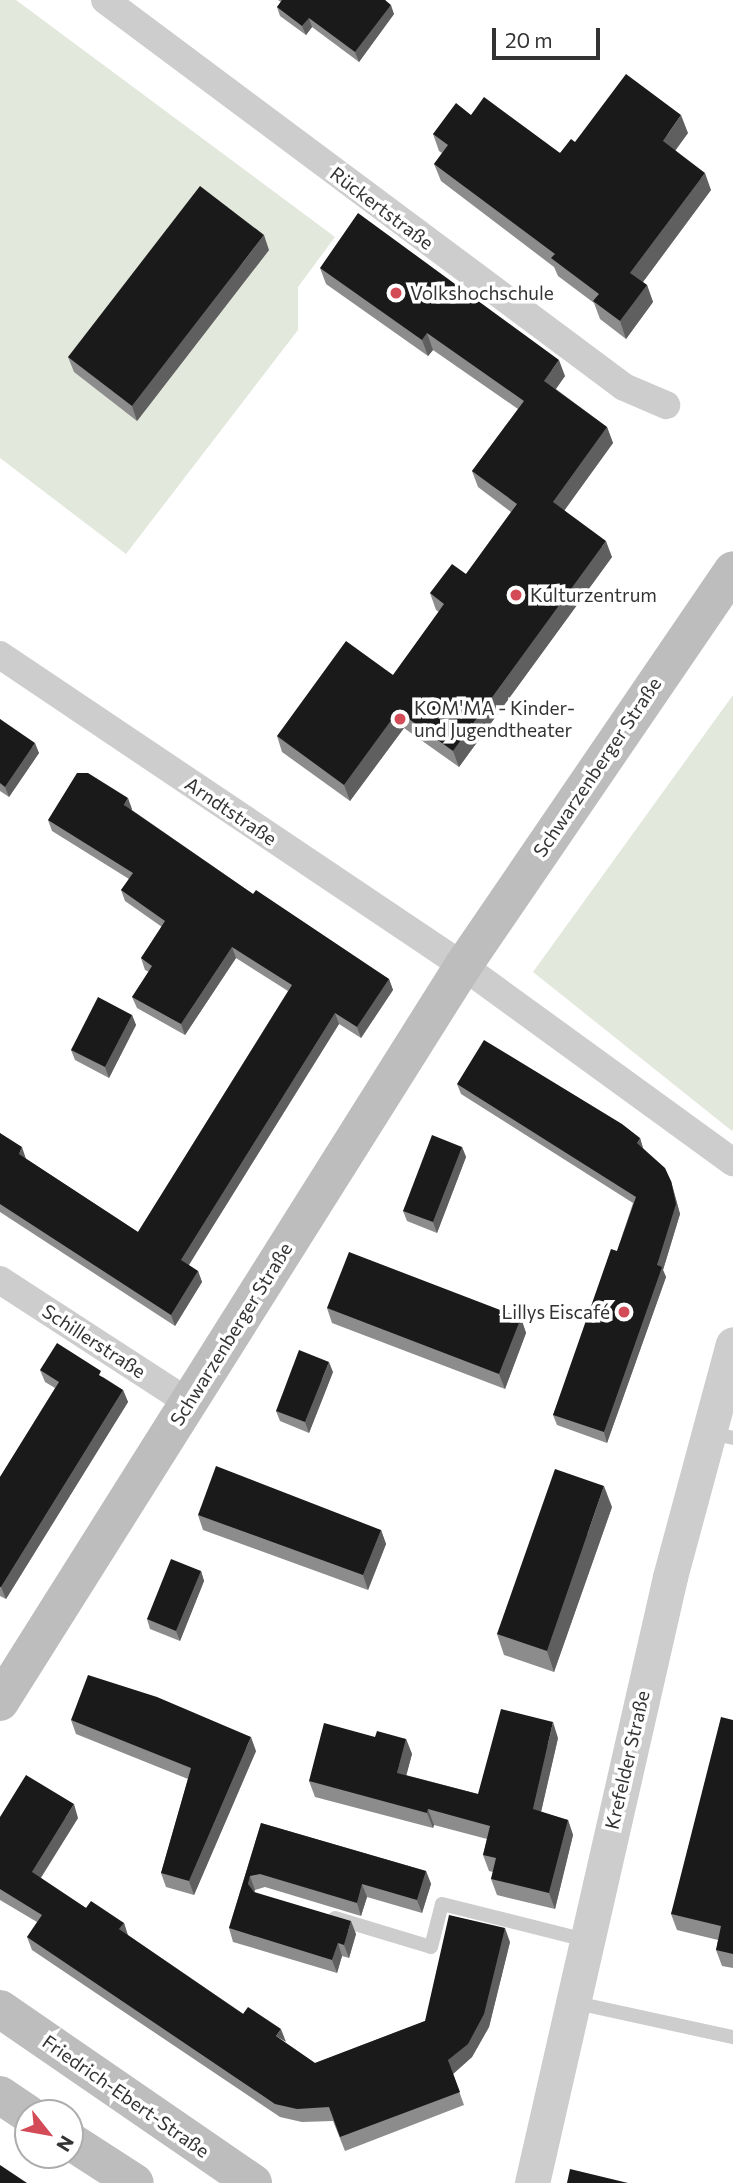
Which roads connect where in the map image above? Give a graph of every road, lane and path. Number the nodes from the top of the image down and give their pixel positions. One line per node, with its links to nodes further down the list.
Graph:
1 (105, 0): 2 (street, Rückertstraße)
2 (666, 405)
3 (733, 570): 5 (main road, Schwarzenberger Straße)
4 (0, 655): 5 (street, Arndtstraße)
5 (463, 965): 6 (street); 9 (main road, Schwarzenberger Straße)
6 (733, 1162)
7 (0, 1280): 9 (street, Schillerstraße)
8 (733, 1344): 10 (street, Krefelder Straße)
9 (188, 1402): 11 (main road, Schwarzenberger Straße)
10 (721, 1435): 13 (street, Krefelder Straße)
11 (0, 1702)
12 (314, 1912): 13 (lane)
13 (585, 1940): 14 (street, Krefelder Straße)
14 (570, 2001): 16 (lane); 18 (street, Krefelder Straße)
15 (0, 2009): 20 (main road, Friedrich-Ebert-Straße)
16 (733, 2037)
17 (84, 2150): 19 (main road)
18 (531, 2182)
19 (135, 2183)
20 (253, 2183)

